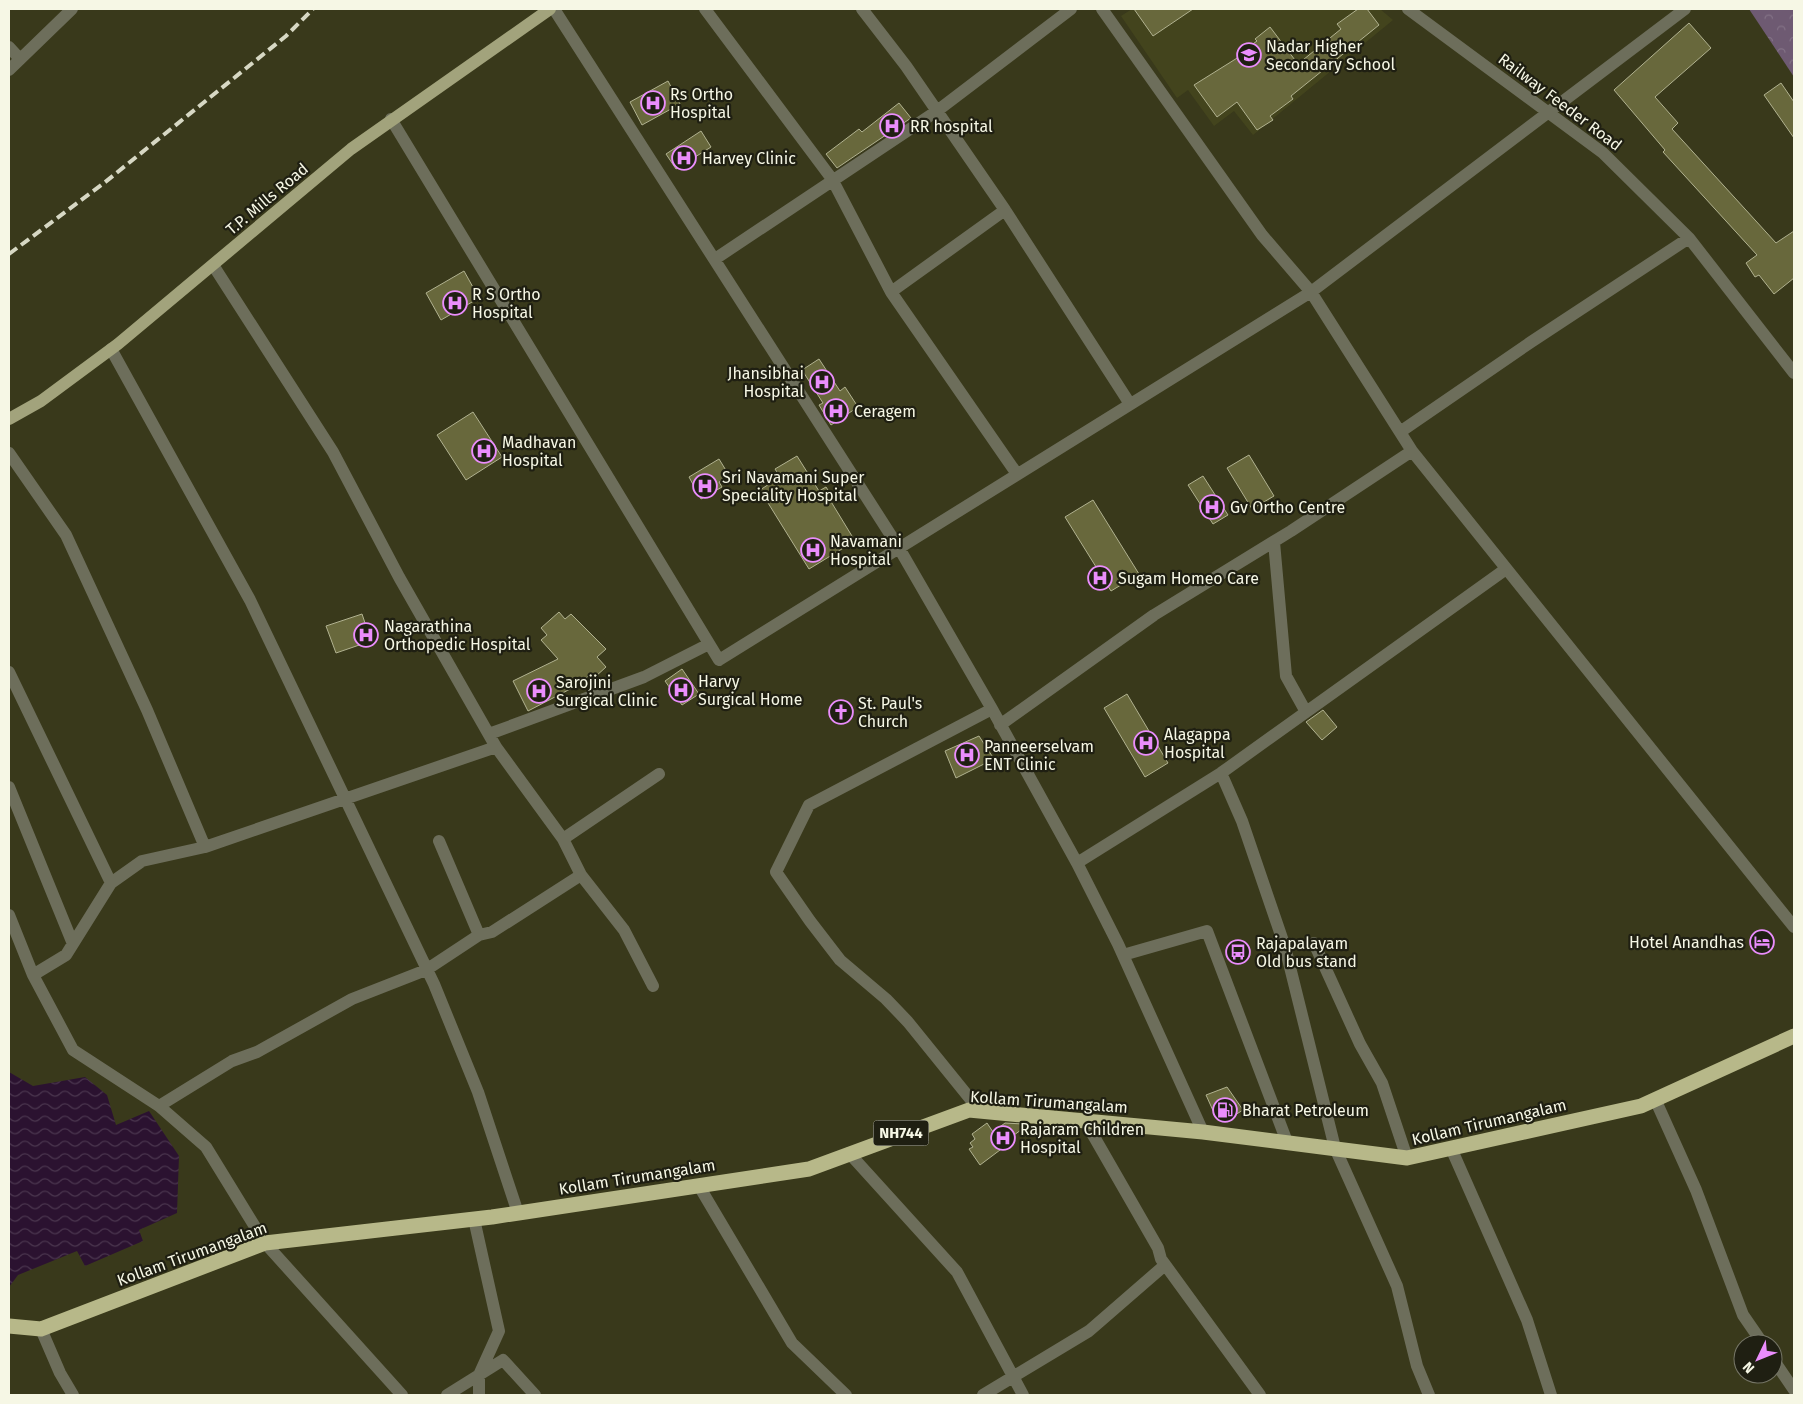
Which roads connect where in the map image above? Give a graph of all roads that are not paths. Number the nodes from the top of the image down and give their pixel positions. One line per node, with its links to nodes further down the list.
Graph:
1 (72, 9): 10 (street)
2 (552, 9): 14 (main road, T.P. Mills Road); 18 (street)
3 (706, 9): 15 (street)
4 (862, 9): 12 (street)
5 (1070, 9): 12 (street)
6 (1102, 9): 21 (street)
7 (1408, 9): 13 (street, Railway Feeder Road)
8 (1685, 9): 13 (street)
9 (9, 47): 10 (street)
10 (20, 59): 11 (street)
11 (9, 70)
12 (937, 111): 15 (street); 16 (street)
13 (1548, 112): 17 (street, Railway Feeder Road); 21 (street)
14 (392, 119): 19 (main road, T.P. Mills Road); 33 (street)
15 (832, 179): 18 (street); 20 (street)
16 (1005, 210): 20 (street); 24 (street)
17 (1689, 238): 23 (street, Railway Feeder Road); 26 (street)
18 (715, 259): 31 (street)
19 (213, 265): 22 (main road, T.P. Mills Road); 38 (street)
20 (891, 292): 29 (street)
21 (1310, 292): 24 (street); 26 (street)
22 (111, 349): 25 (main road, T.P. Mills Road); 43 (street)
23 (1794, 373)
24 (1130, 404): 29 (street)
25 (9, 419)
26 (1400, 432): 27 (street)
27 (1412, 451): 30 (street); 32 (street)
28 (9, 453): 46 (street)
29 (1017, 474): 31 (street)
30 (1274, 542): 36 (street); 37 (street)
31 (899, 548): 33 (street); 35 (street)
32 (1506, 569): 36 (street); 51 (street)
33 (710, 644): 38 (street)
34 (9, 672): 49 (street)
35 (992, 709): 37 (street); 62 (street)
36 (1306, 712): 40 (street)
37 (1000, 725): 47 (street)
38 (489, 734): 39 (street)
39 (496, 747): 43 (street); 44 (street)
40 (1221, 772): 47 (street); 66 (street)
41 (659, 774): 44 (street)
42 (9, 787): 54 (street)
43 (344, 801): 46 (street); 56 (street)
44 (563, 839): 48 (street)
45 (438, 841): 52 (street)
46 (205, 847): 49 (street)
47 (1077, 863): 55 (street)
48 (581, 875): 52 (street); 58 (street)
49 (111, 883): 54 (street)
50 (9, 915): 57 (street)
51 (1794, 928)
52 (479, 935): 56 (street)
53 (1314, 943): 69 (street)
54 (73, 944): 57 (street)
55 (1123, 955): 64 (street); 65 (street)
56 (426, 970): 61 (street); 71 (street)
57 (32, 974): 61 (street)
58 (652, 986)
59 (1794, 1036): 60 (highway, Kollam Tirumangalam / NH744)
60 (1655, 1099): 67 (highway, Kollam Tirumangalam / NH744); 77 (street)
61 (159, 1106): 73 (street)
62 (980, 1111): 63 (highway, Kollam Tirumangalam / NH744); 68 (highway, Kollam Tirumangalam / NH744)
63 (1085, 1121): 64 (highway, Kollam Tirumangalam / NH744); 74 (street)
64 (1203, 1132): 65 (highway, Kollam Tirumangalam / NH744)
65 (1287, 1142): 66 (highway, Kollam Tirumangalam / NH744)
66 (1335, 1148): 69 (highway, Kollam Tirumangalam / NH744); 91 (street)
67 (1451, 1148): 69 (highway, Kollam Tirumangalam / NH744); 92 (street)
68 (849, 1153): 70 (highway, Kollam Tirumangalam / NH744); 80 (street)
69 (1407, 1158)
70 (699, 1186): 71 (highway, Kollam Tirumangalam / NH744); 87 (street)
71 (518, 1213): 72 (highway, Kollam Tirumangalam / NH744)
72 (474, 1219): 73 (highway, Kollam Tirumangalam / NH744); 79 (street)
73 (265, 1243): 76 (highway, Kollam Tirumangalam / NH744); 83 (street)
74 (1165, 1265): 80 (street); 90 (street)
75 (9, 1326): 76 (highway, Kollam Tirumangalam / NH744)
76 (41, 1329): 82 (street)
77 (1756, 1334)
78 (1783, 1374): 81 (street)
79 (480, 1375): 84 (street); 85 (street); 86 (street)
80 (1014, 1375): 88 (street); 89 (street)
81 (1794, 1390)
82 (73, 1395)
83 (402, 1395)
84 (447, 1395)
85 (479, 1395)
86 (535, 1395)
87 (846, 1395)
88 (983, 1395)
89 (1023, 1395)
90 (1260, 1395)
91 (1429, 1395)
92 (1551, 1395)

